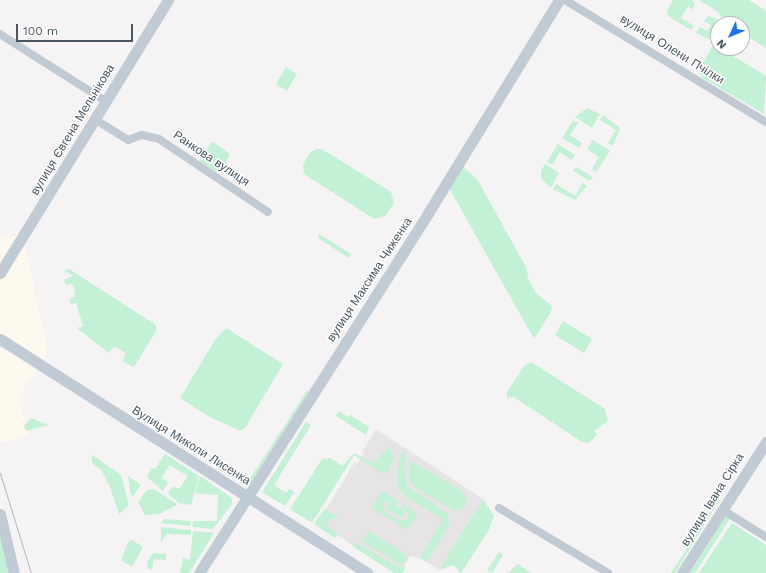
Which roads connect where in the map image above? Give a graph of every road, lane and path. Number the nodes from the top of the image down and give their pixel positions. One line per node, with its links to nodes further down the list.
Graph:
1 (168, 0): 5 (street, вулиця Євгена Мельнікова)
2 (559, 0): 12 (street, вулиця Максима Чиженка)
3 (565, 0): 7 (street, вулиця Олени Пчілки)
4 (0, 34): 5 (street)
5 (105, 101): 6 (street, вулиця Євгена Мельнікова)
6 (96, 120): 8 (street, Ранкова вулиця); 9 (street, вулиця Євгена Мельнікова)
7 (766, 122)
8 (268, 212)
9 (0, 273)
10 (0, 339): 12 (street, Вулиця Миколи Лисенка)
11 (766, 442): 14 (street, вулиця Івана Сірка)
12 (246, 496): 18 (street, вулиця Максима Чиженка); 19 (street, Вулиця Миколи Лисенка)
13 (499, 508): 20 (street)
14 (723, 510): 16 (street); 21 (street, вулиця Івана Сірка)
15 (0, 514): 17 (street)
16 (766, 537)
17 (14, 573)
18 (199, 573)
19 (368, 573)
20 (608, 573)
21 (682, 573)

